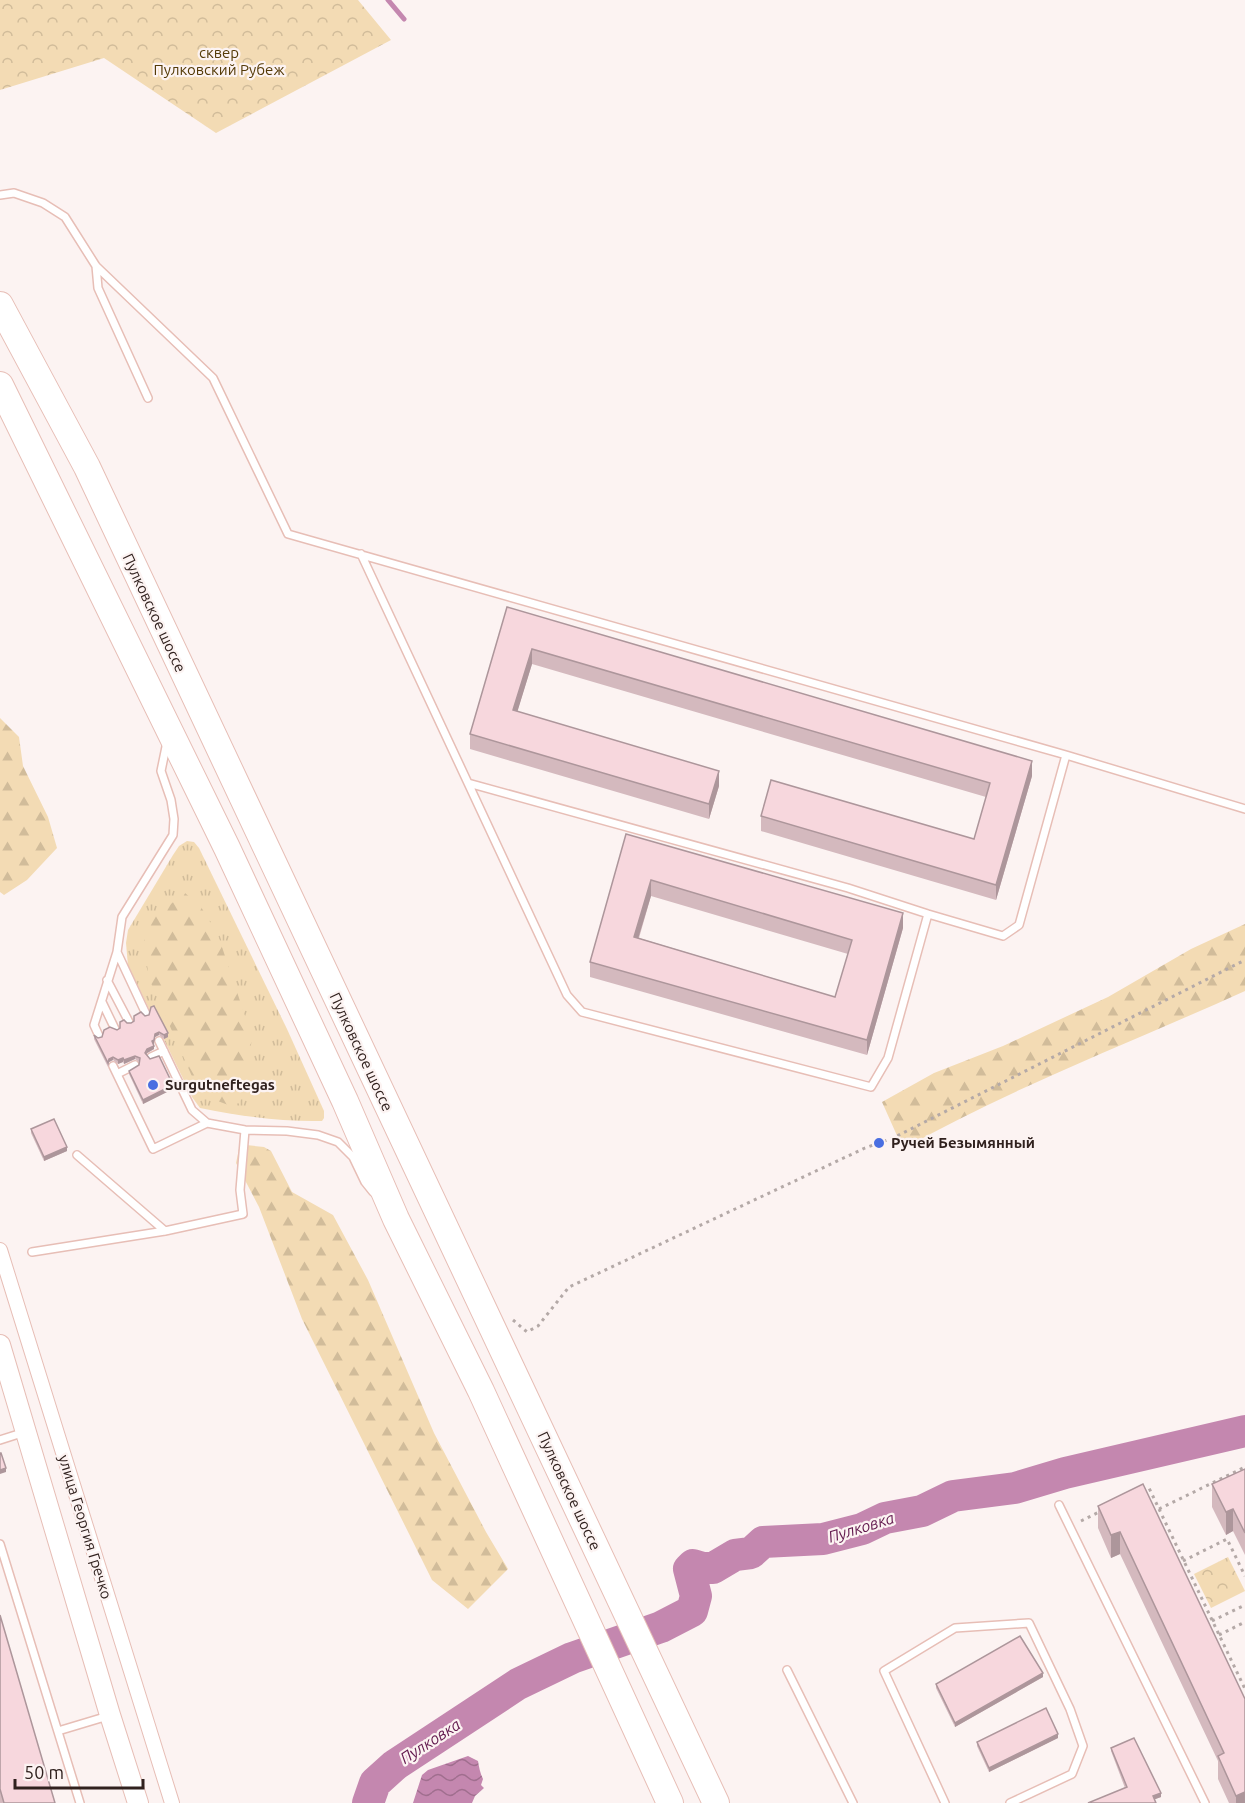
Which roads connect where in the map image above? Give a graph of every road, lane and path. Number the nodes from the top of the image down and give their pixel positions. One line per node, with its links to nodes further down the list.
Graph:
1 (0, 195): 2 (lane)
2 (96, 266): 5 (lane); 6 (lane)
3 (0, 305): 33 (highway, Пулковское шоссе)
4 (0, 385): 7 (highway)
5 (148, 398)
6 (361, 554): 8 (lane); 9 (lane)
7 (169, 731): 12 (lane); 29 (highway)
8 (1066, 755): 10 (lane); 11 (lane)
9 (468, 783): 11 (lane); 11 (lane)
10 (1245, 809)
11 (928, 914)
12 (117, 952): 14 (lane); 16 (lane)
13 (1245, 960): 33 (path)
14 (107, 980): 15 (lane); 17 (lane)
15 (102, 1002): 18 (lane); 19 (lane)
16 (146, 1014)
17 (129, 1022)
18 (115, 1029)
19 (99, 1036)
20 (159, 1041): 21 (lane)
21 (164, 1051): 22 (lane); 26 (lane)
22 (151, 1057)
23 (129, 1058): 25 (lane)
24 (113, 1066): 25 (lane)
25 (117, 1074): 26 (lane)
26 (207, 1123): 27 (lane)
27 (245, 1130): 29 (lane); 30 (lane)
28 (77, 1155): 30 (lane)
29 (396, 1219): 57 (highway)
30 (165, 1231): 32 (lane)
31 (0, 1250): 56 (street, улица Георгия Гречко)
32 (32, 1252)
33 (490, 1326): 58 (highway, Пулковское шоссе)
34 (0, 1345): 35 (street, улица Георгия Гречко)
35 (27, 1432): 36 (lane); 52 (street, улица Георгия Гречко)
36 (0, 1440)
37 (1245, 1467): 41 (path)
38 (1138, 1493): 41 (path)
39 (1059, 1505): 42 (lane)
40 (1106, 1509): 42 (path)
41 (1159, 1509): 44 (path)
42 (1070, 1526): 62 (lane)
43 (0, 1544): 53 (lane)
44 (1183, 1561): 45 (path); 47 (path)
45 (1245, 1576)
46 (1245, 1605): 47 (path)
47 (1212, 1621): 49 (path)
48 (1245, 1622): 49 (path)
49 (1219, 1635): 51 (path)
50 (787, 1670): 59 (lane)
51 (1245, 1689)
52 (110, 1715): 53 (lane); 55 (street, улица Георгия Гречко)
53 (58, 1731): 54 (lane)
54 (80, 1803)
55 (138, 1803)
56 (172, 1803)
57 (670, 1803)
58 (716, 1803)
59 (853, 1803)
60 (945, 1803): 61 (lane)
61 (1010, 1803)
62 (1205, 1803)

